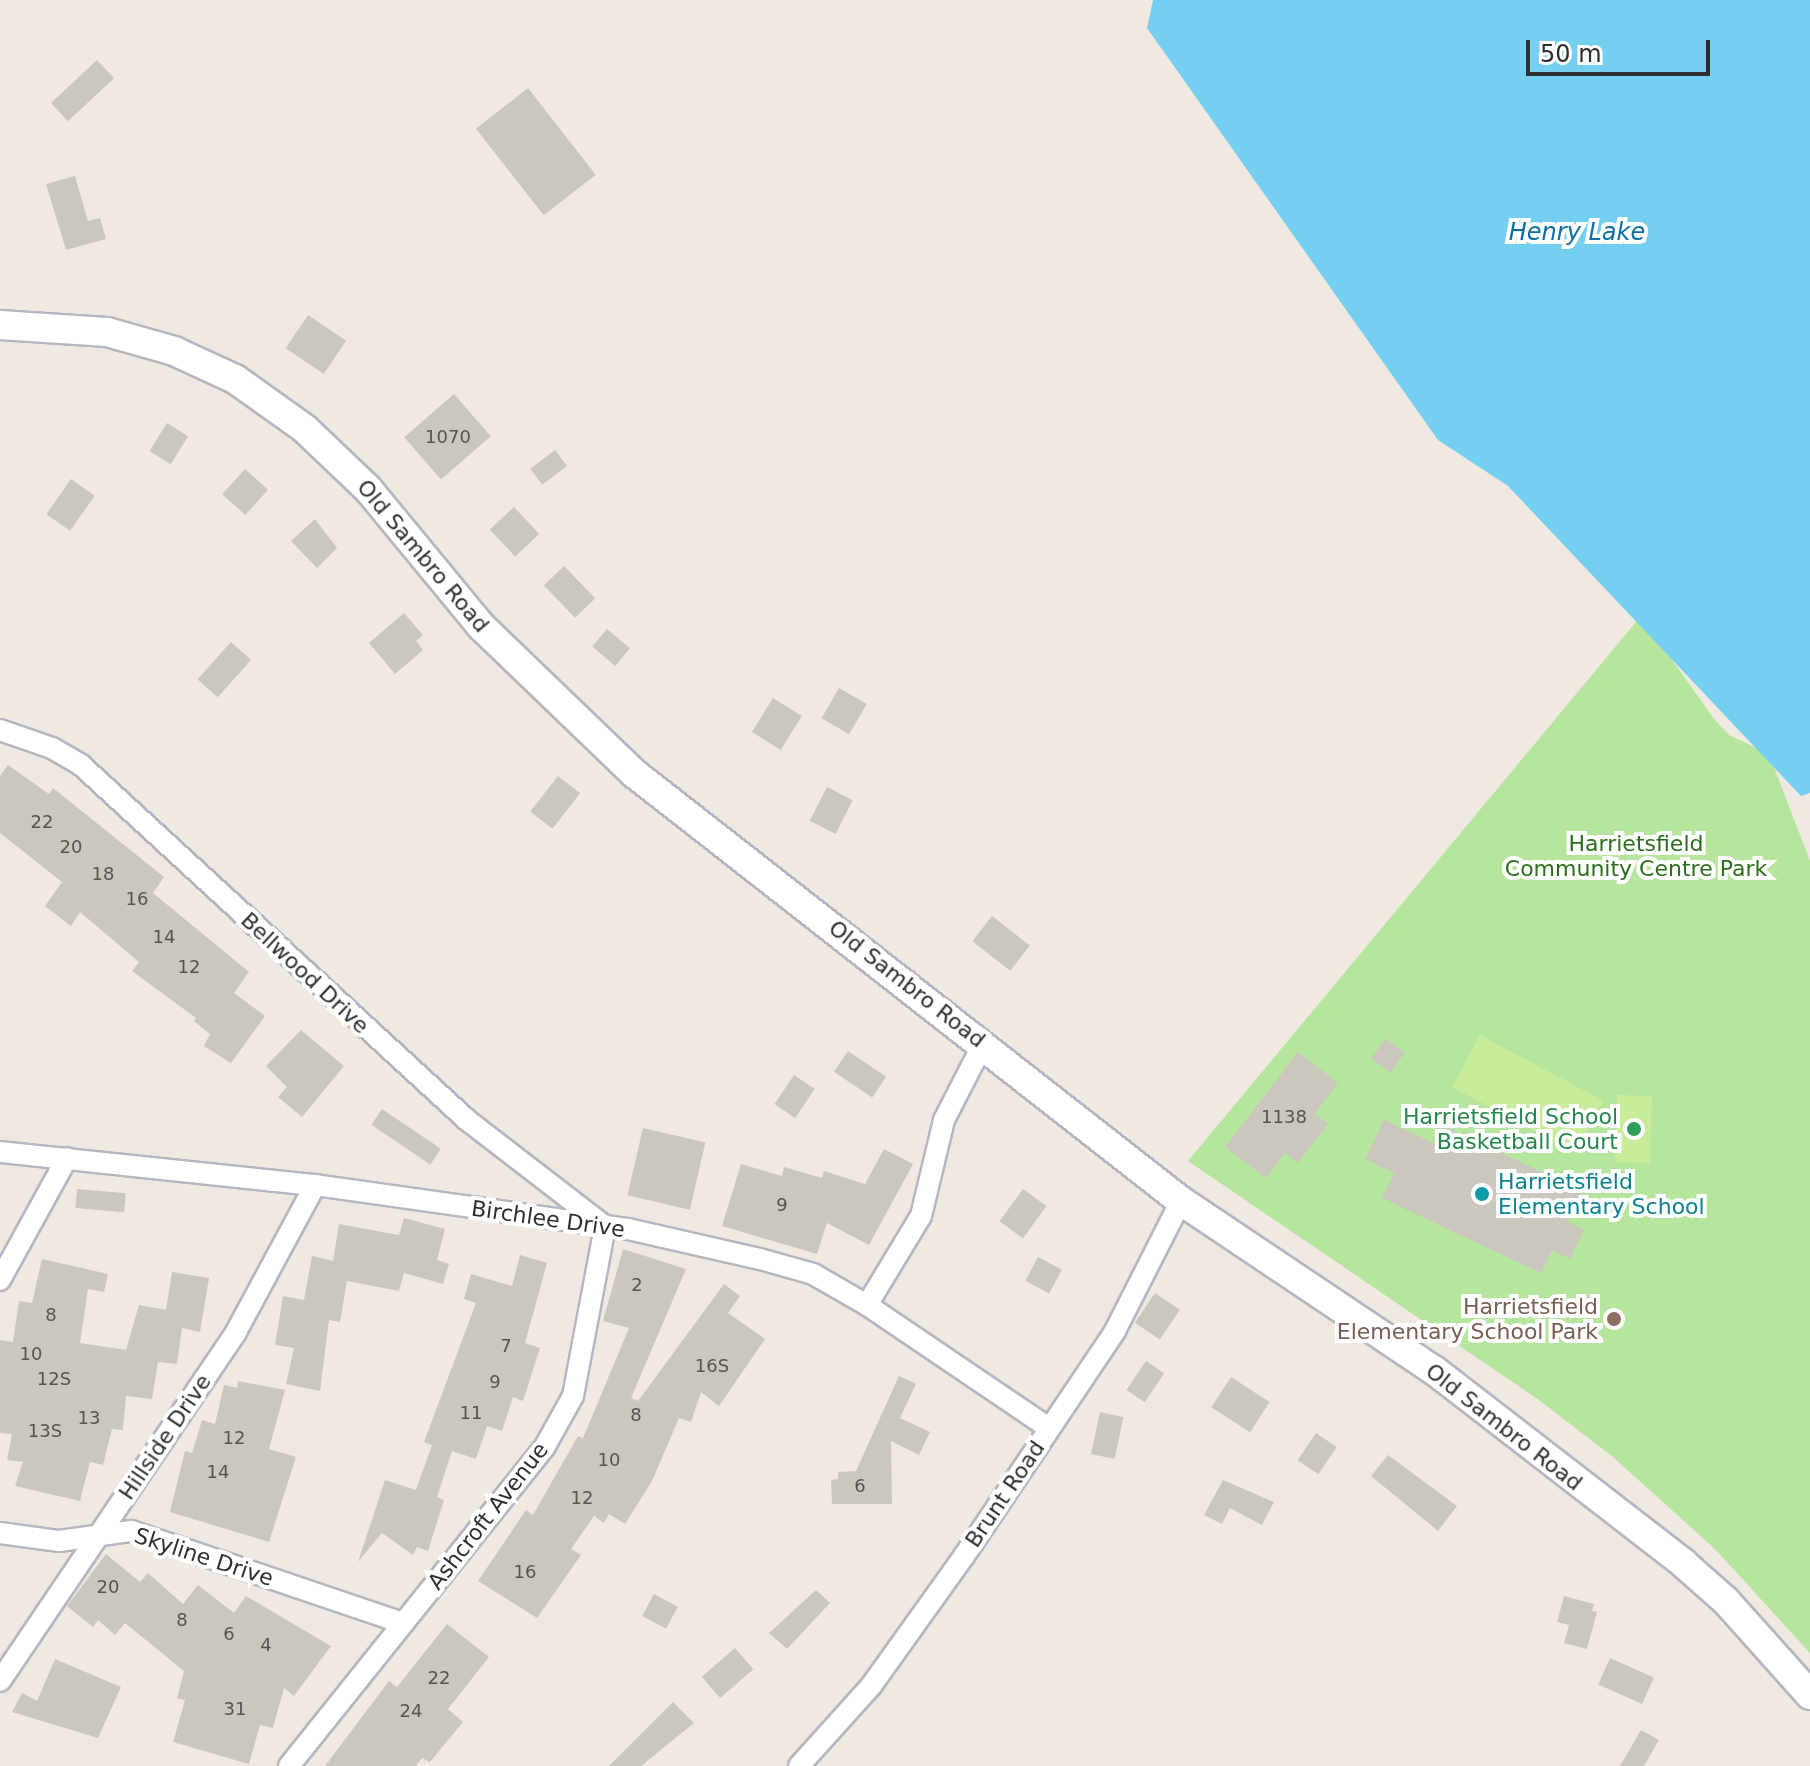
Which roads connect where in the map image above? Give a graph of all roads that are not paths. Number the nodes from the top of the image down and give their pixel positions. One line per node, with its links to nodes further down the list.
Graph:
1 (0, 325): 3 (main road, Old Sambro Road)
2 (0, 730): 8 (street, Bellwood Drive)
3 (983, 1044): 7 (main road, Old Sambro Road); 10 (street)
4 (0, 1152): 5 (street, Birchlee Drive)
5 (67, 1158): 6 (street, Birchlee Drive); 9 (street)
6 (315, 1185): 8 (street, Birchlee Drive); 13 (street, Hillside Drive)
7 (1181, 1201): 11 (street, Brunt Road); 16 (main road, Old Sambro Road)
8 (605, 1227): 10 (street, Birchlee Drive); 14 (street, Ashcroft Avenue)
9 (0, 1280)
10 (867, 1305): 11 (street, Birchlee Drive)
11 (1049, 1428): 18 (street, Brunt Road)
12 (0, 1533): 13 (street, Skyline Drive)
13 (101, 1533): 14 (street, Skyline Drive); 15 (street, Hillside Drive)
14 (403, 1623): 17 (street, Ashcroft Avenue)
15 (0, 1681)
16 (1810, 1695)
17 (289, 1766)
18 (799, 1766)

